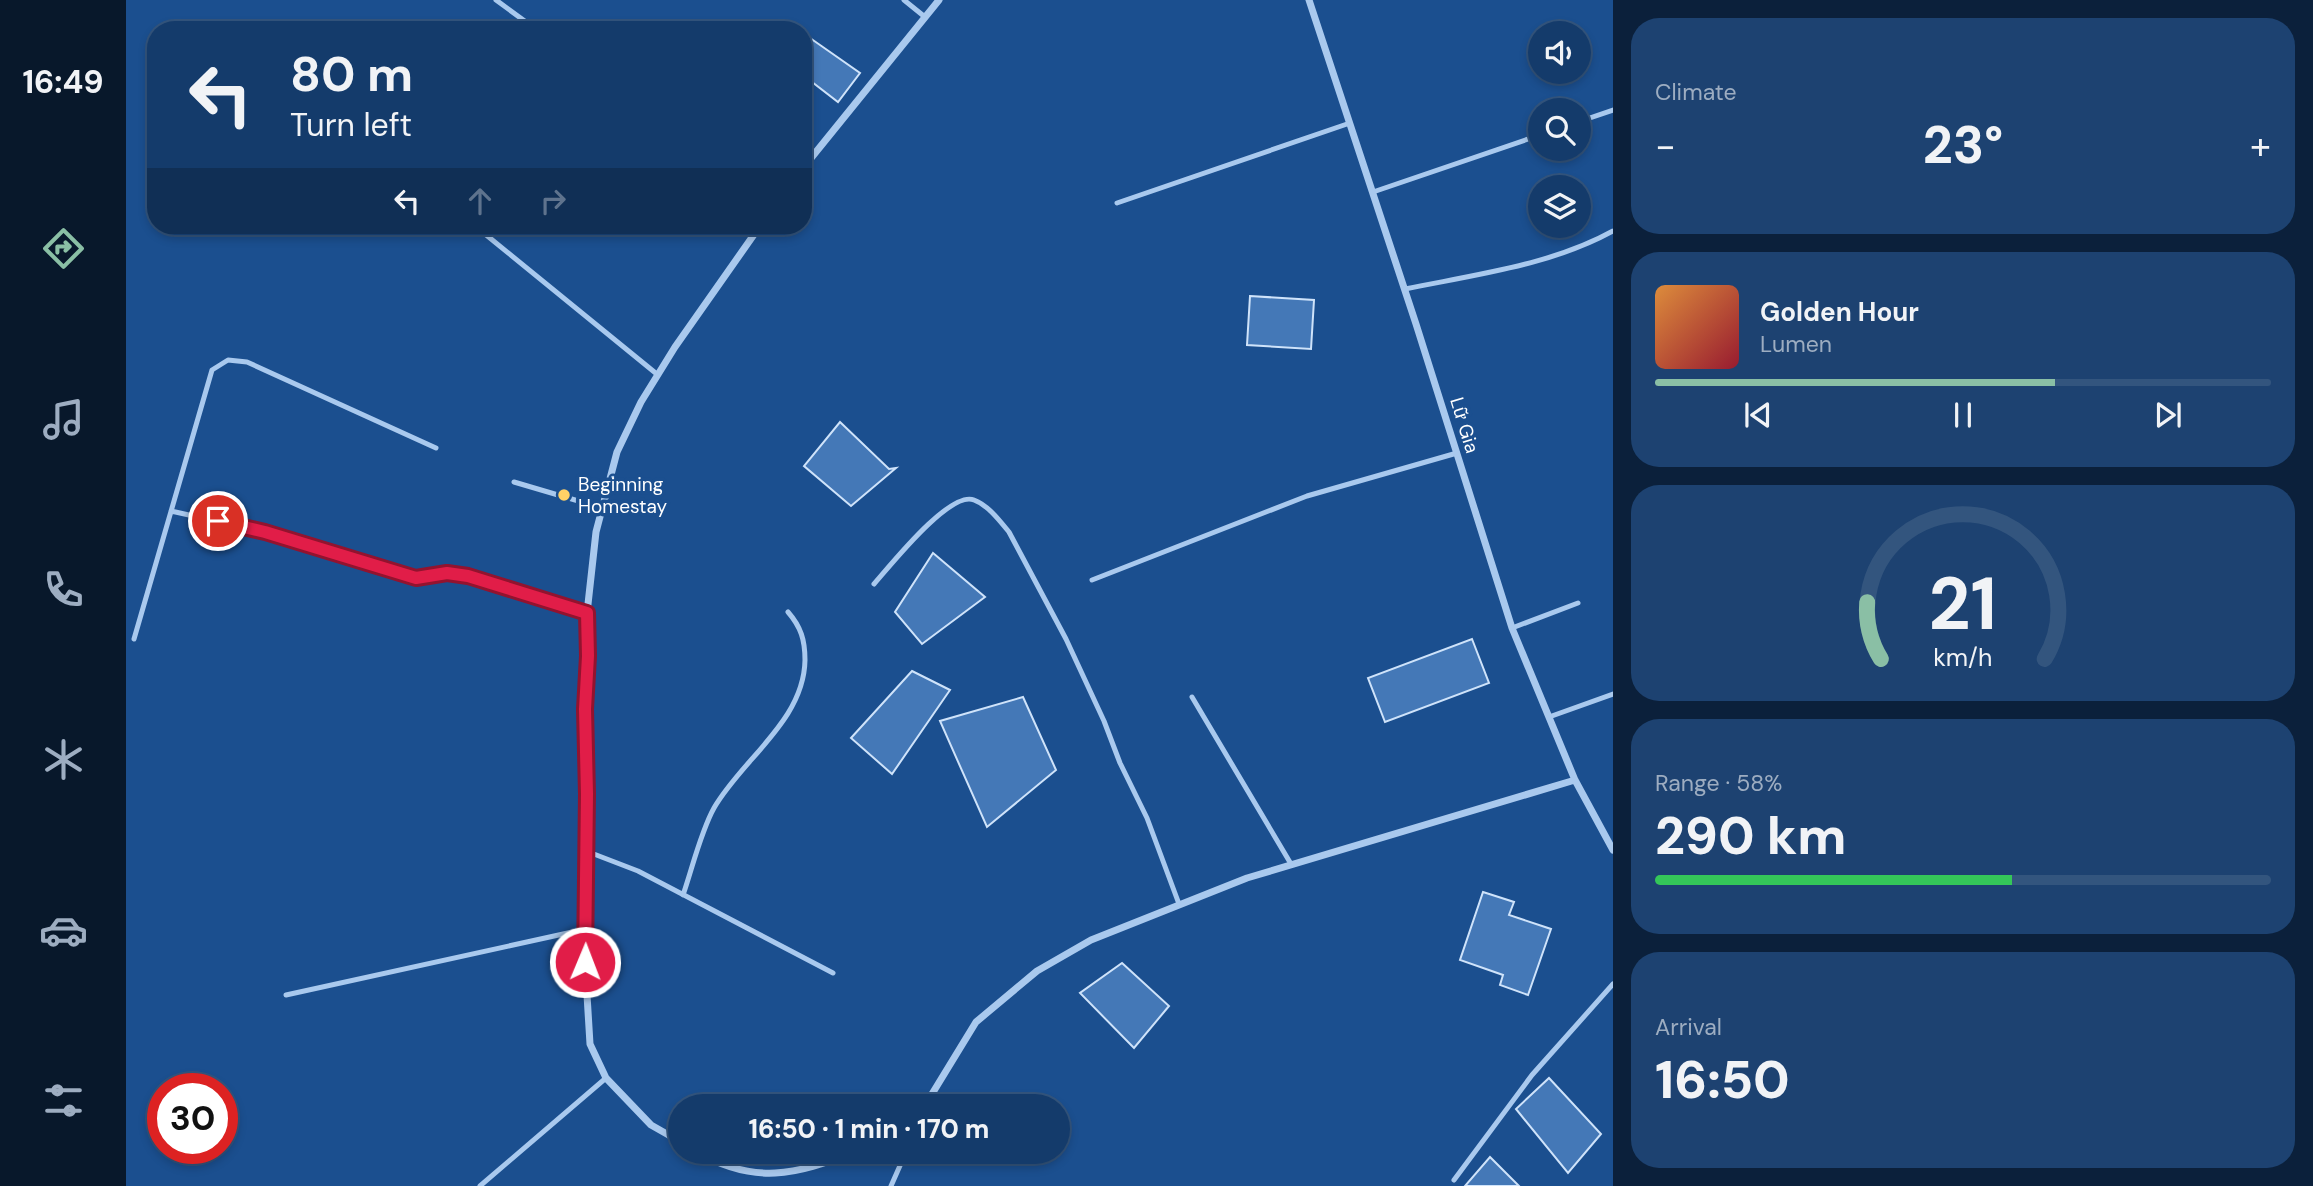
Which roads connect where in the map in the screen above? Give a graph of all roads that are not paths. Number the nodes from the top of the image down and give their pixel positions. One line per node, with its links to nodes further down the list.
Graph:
1 (496, 0): 6 (lane)
2 (904, 0): 5 (lane)
3 (939, 0): 5 (street)
4 (1309, 0): 9 (street, Lữ Gia)
5 (925, 17): 11 (street)
6 (525, 21)
7 (1613, 110): 8 (lane)
8 (1591, 118)
9 (1350, 123): 12 (street, Lữ Gia); 13 (lane)
10 (1528, 139): 12 (lane)
11 (812, 157)
12 (1373, 192): 17 (street, Lữ Gia)
13 (1117, 203)
14 (1613, 231): 17 (lane)
15 (487, 235): 18 (lane)
16 (754, 235): 18 (street)
17 (1405, 289): 20 (street, Lữ Gia)
18 (658, 375): 22 (street)
19 (436, 448): 23 (lane)
20 (1457, 453): 24 (lane); 29 (street, Lữ Gia)
21 (514, 482): 22 (lane)
22 (602, 508): 28 (street)
23 (171, 511): 28 (lane); 30 (lane)
24 (1092, 579)
25 (874, 584): 39 (lane)
26 (1578, 603): 29 (lane)
27 (788, 612): 38 (lane)
28 (587, 613): 36 (street)
29 (1512, 628): 33 (street, Lữ Gia)
30 (134, 639)
31 (1613, 694): 33 (lane)
32 (1192, 697): 37 (lane)
33 (1549, 717): 34 (street, Lữ Gia)
34 (1575, 780): 35 (street, Lữ Gia); 37 (street)
35 (1613, 850)
36 (586, 851): 38 (lane); 40 (street)
37 (1291, 864): 39 (street)
38 (683, 895): 41 (lane)
39 (1179, 904): 45 (street)
40 (586, 929): 43 (lane); 44 (street)
41 (833, 973)
42 (1613, 984): 50 (lane)
43 (285, 995)
44 (606, 1079): 46 (street); 51 (lane)
45 (932, 1094)
46 (668, 1135)
47 (722, 1164): 48 (street)
48 (822, 1164)
49 (901, 1164): 52 (lane)
50 (1454, 1180)
51 (480, 1186)
52 (891, 1186)

